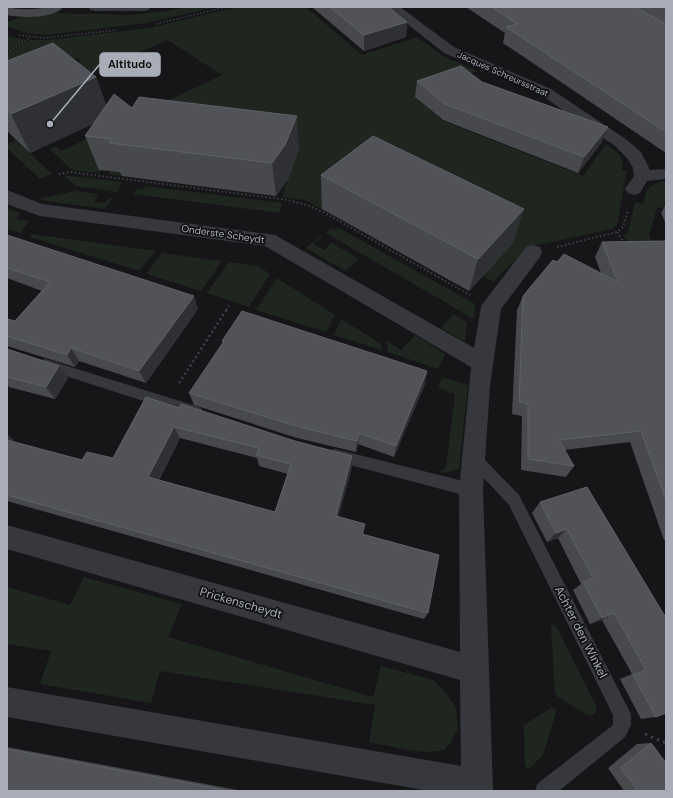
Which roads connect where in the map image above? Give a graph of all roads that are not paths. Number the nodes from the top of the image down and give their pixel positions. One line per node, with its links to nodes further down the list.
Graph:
1 (56, 7): 5 (street)
2 (95, 7): 3 (street)
3 (144, 7)
4 (392, 7): 6 (street, Jacques Schreursstraat)
5 (7, 11)
6 (666, 174)
7 (7, 196): 10 (street, Onderste Scheydt)
8 (533, 252): 10 (street)
9 (29, 359): 11 (lane)
10 (482, 363): 13 (street)
11 (210, 417)
12 (320, 451): 14 (lane)
13 (474, 458): 14 (street); 19 (lane, Achter den Winkel)
14 (472, 490): 16 (street)
15 (7, 537): 16 (street, Prickenscheydt)
16 (475, 670): 18 (street)
17 (7, 702): 18 (street)
18 (477, 788)
19 (544, 791)

